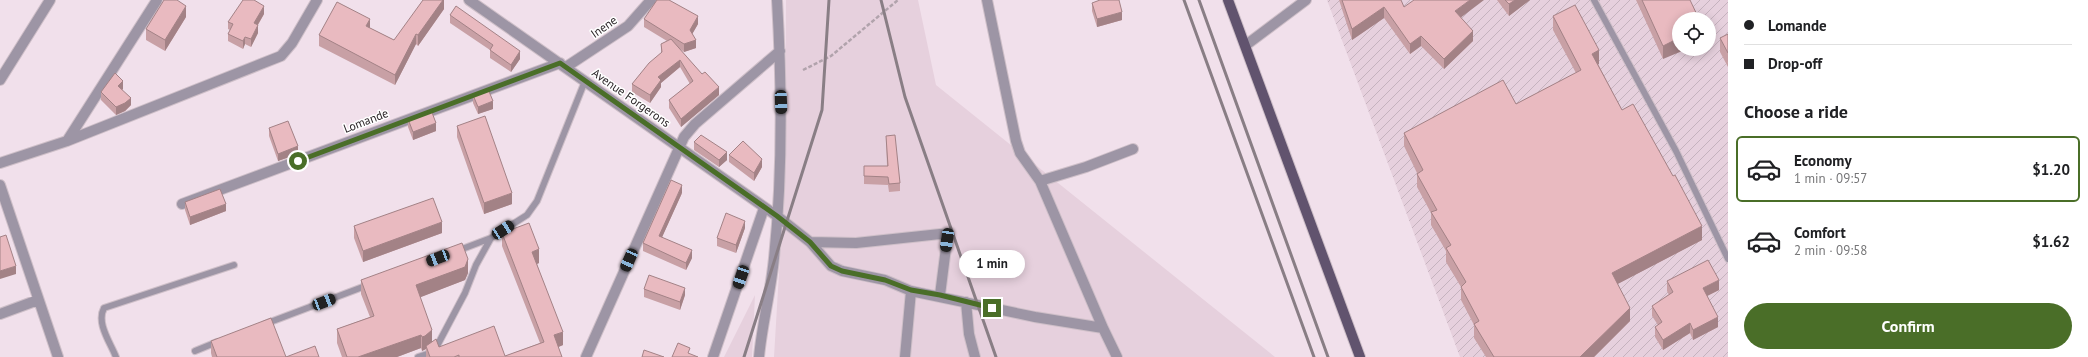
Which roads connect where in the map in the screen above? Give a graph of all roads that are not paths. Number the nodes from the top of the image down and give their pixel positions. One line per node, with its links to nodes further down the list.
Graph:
1 (50, 0): 14 (street)
2 (157, 0): 16 (street)
3 (317, 0): 16 (street)
4 (470, 0): 13 (street, Avenue Forgerons)
5 (651, 0): 13 (street, Inene)
6 (776, 0): 12 (street)
7 (987, 0): 20 (street)
8 (1228, 0): 11 (main road)
9 (1306, 0): 11 (street)
10 (1594, 0): 28 (lane)
11 (1246, 45): 49 (main road)
12 (780, 51): 17 (street); 24 (street)
13 (563, 65): 15 (street, Avenue Forgerons); 22 (street, Lomande)
14 (0, 80)
15 (585, 81): 17 (street, Avenue Forgerons); 25 (lane)
16 (67, 141): 19 (street)
17 (679, 148): 23 (street, Avenue Forgerons); 43 (street)
18 (1133, 149): 20 (street)
19 (0, 163)
20 (1040, 181): 37 (street)
21 (0, 185): 33 (street)
22 (182, 204)
23 (764, 208): 24 (street, Avenue Forgerons); 44 (street)
24 (777, 216): 26 (street, Avenue Forgerons); 45 (street)
25 (491, 238): 27 (lane); 42 (lane)
26 (810, 242): 31 (street, Avenue Forgerons); 32 (street)
27 (452, 253)
28 (1728, 259)
29 (234, 265): 41 (lane)
30 (371, 284): 36 (lane)
31 (911, 290): 32 (street, Avenue Forgerons); 46 (street)
32 (940, 295): 34 (street, Avenue Forgerons)
33 (38, 300): 35 (street); 40 (street)
34 (966, 302): 37 (street, Avenue Forgerons); 47 (street)
35 (0, 314)
36 (261, 326)
37 (1104, 328): 48 (street)
38 (224, 340): 39 (lane)
39 (195, 351)
40 (58, 357)
41 (116, 357)
42 (418, 357)
43 (586, 357)
44 (713, 357)
45 (758, 357)
46 (905, 357)
47 (975, 357)
48 (1117, 357)
49 (1360, 357)

